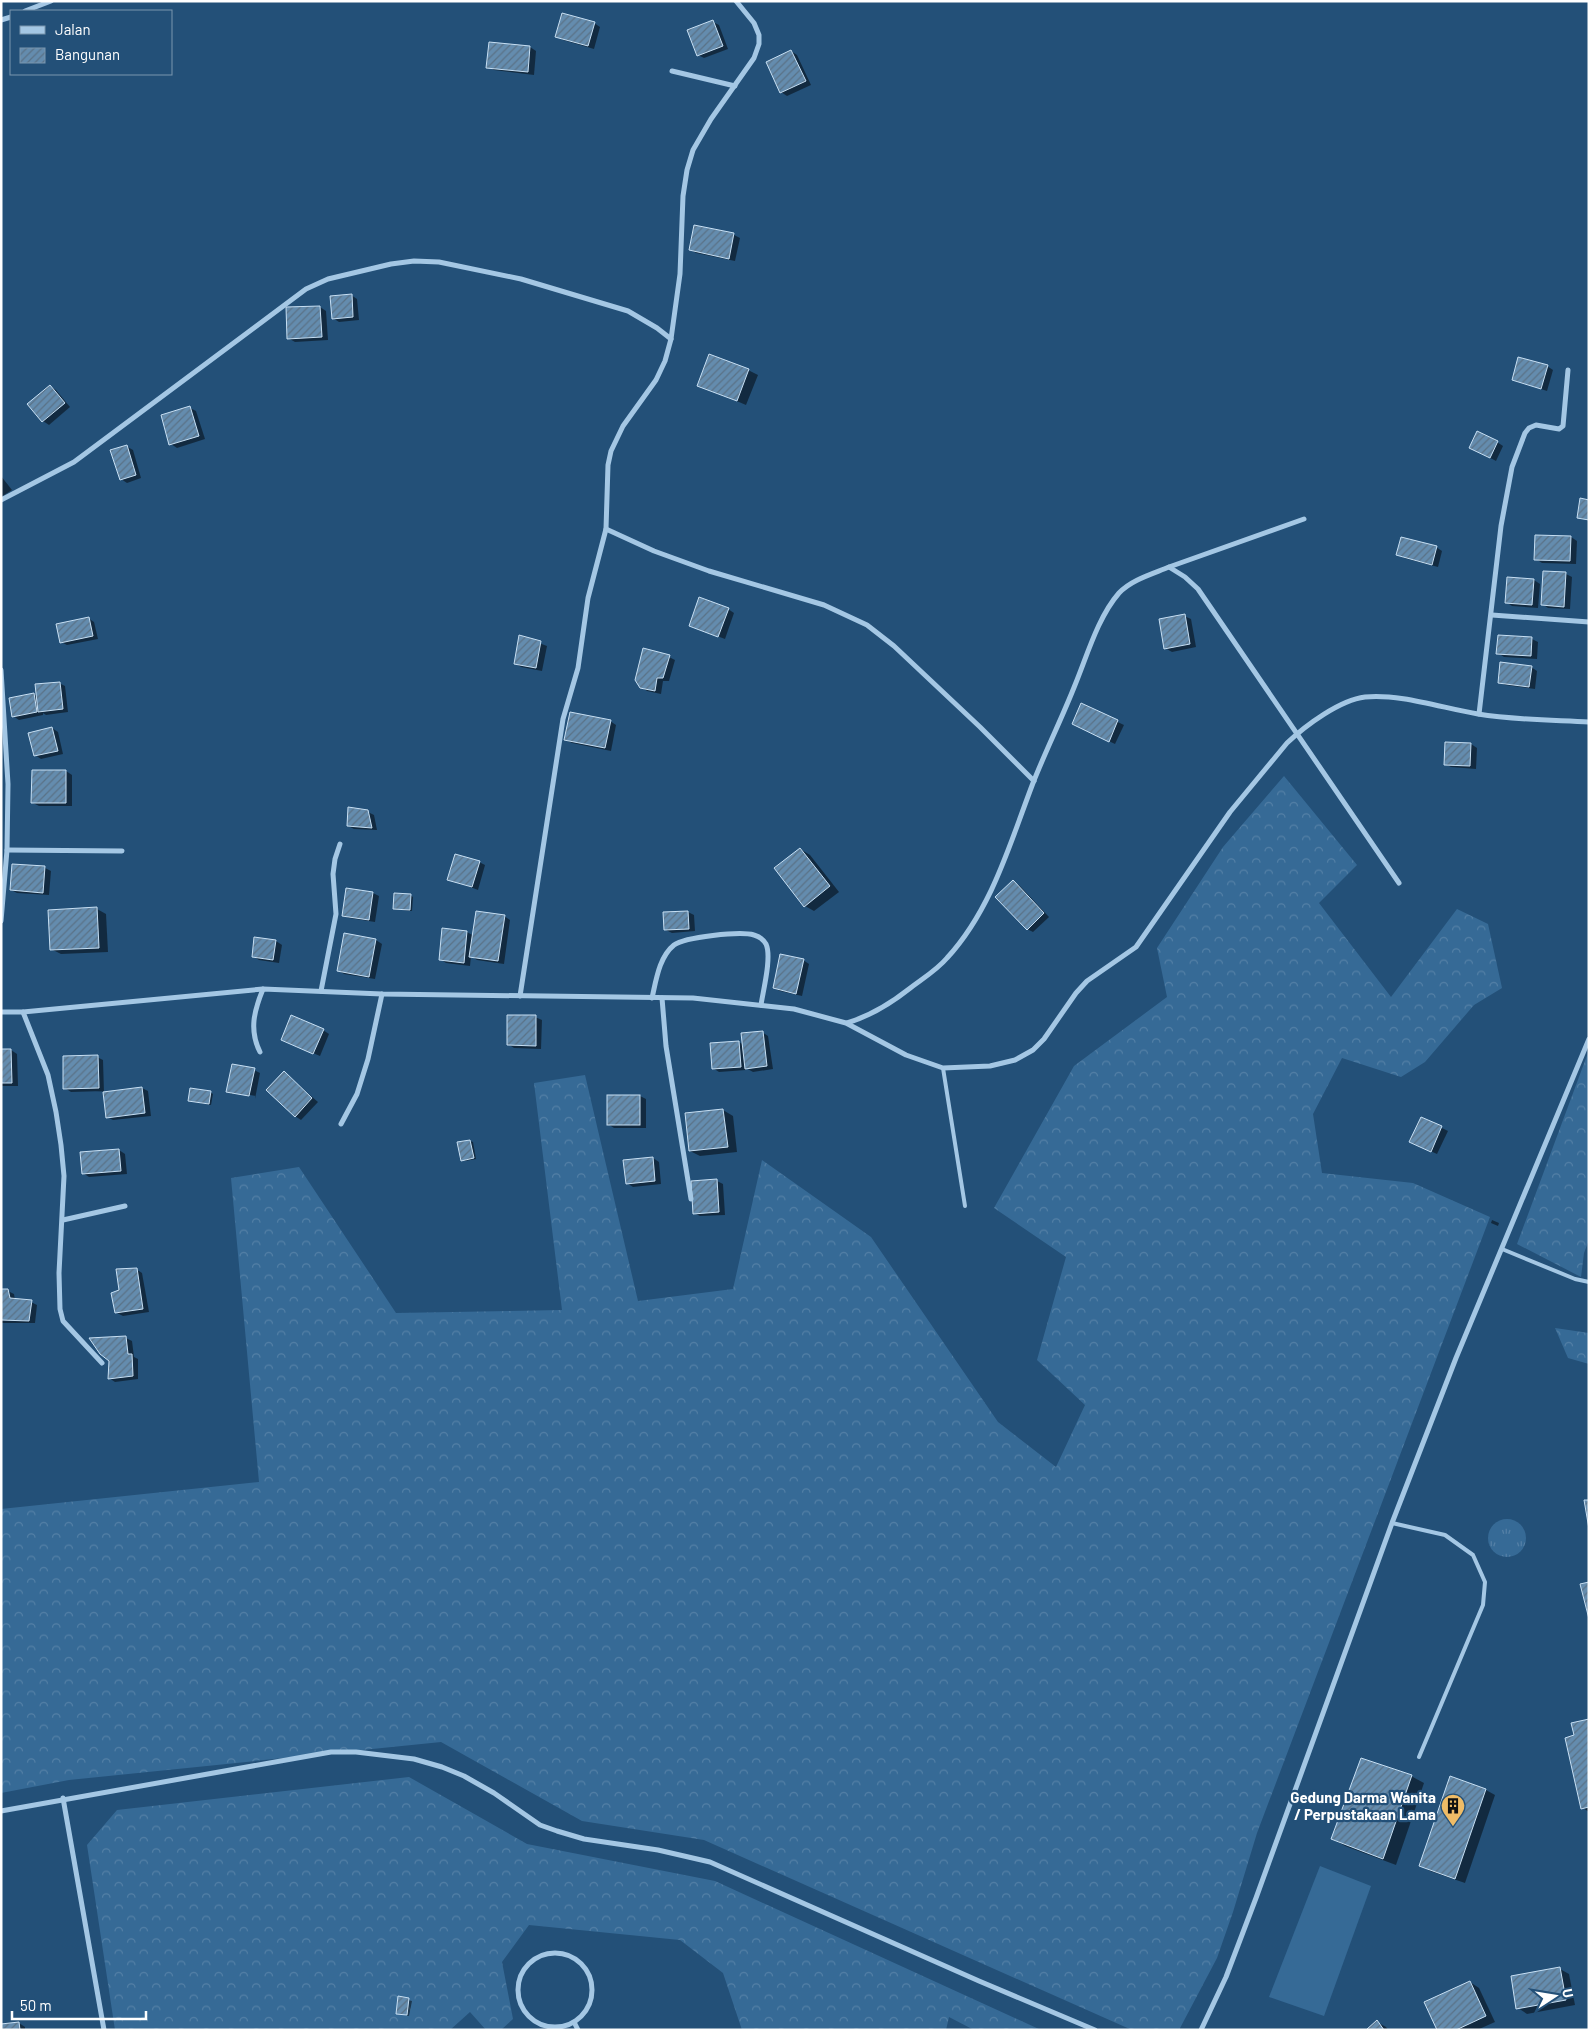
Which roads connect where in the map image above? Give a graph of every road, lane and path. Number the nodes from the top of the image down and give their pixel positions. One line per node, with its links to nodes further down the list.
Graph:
1 (52, 1): 3 (street)
2 (736, 1): 5 (street)
3 (28, 10)
4 (672, 71): 5 (street)
5 (735, 86): 6 (street)
6 (671, 339): 8 (street); 10 (street)
7 (1568, 370): 12 (street)
8 (1, 500)
9 (1304, 519): 11 (street)
10 (606, 530): 18 (street); 28 (street)
11 (1169, 567): 17 (street); 18 (street)
12 (1492, 615): 13 (street); 15 (street)
13 (1589, 622)
14 (1, 670): 20 (street)
15 (1479, 714): 16 (street); 17 (street)
16 (1589, 722)
17 (1298, 733): 22 (street); 37 (street)
18 (1034, 781): 34 (street)
19 (340, 844): 26 (street)
20 (7, 850): 21 (street); 23 (street)
21 (122, 851)
22 (1399, 884)
23 (1, 917): 24 (street)
24 (1, 921)
25 (263, 989): 26 (street); 33 (street); 36 (street)
26 (321, 992): 27 (street)
27 (382, 994): 28 (street); 38 (street)
28 (520, 996): 29 (street)
29 (652, 998): 30 (street); 31 (street)
30 (662, 998): 31 (street); 39 (street)
31 (761, 1005): 34 (street)
32 (1, 1012): 33 (street)
33 (23, 1012): 42 (street)
34 (846, 1023): 37 (street)
35 (1589, 1039): 43 (street)
36 (260, 1052)
37 (943, 1068): 41 (lane)
38 (341, 1124)
39 (691, 1199)
40 (125, 1206): 42 (street)
41 (965, 1206)
42 (63, 1220): 45 (street)
43 (1502, 1249): 44 (lane); 46 (street)
44 (1589, 1282)
45 (102, 1363)
46 (1392, 1523): 47 (lane); 54 (street)
47 (1419, 1757)
48 (63, 1798): 49 (street); 51 (street); 53 (street)
49 (1, 1810)
50 (574, 2022): 50 (street); 52 (street)
51 (104, 2030)
52 (578, 2030)
53 (1095, 2030)
54 (1201, 2030)

